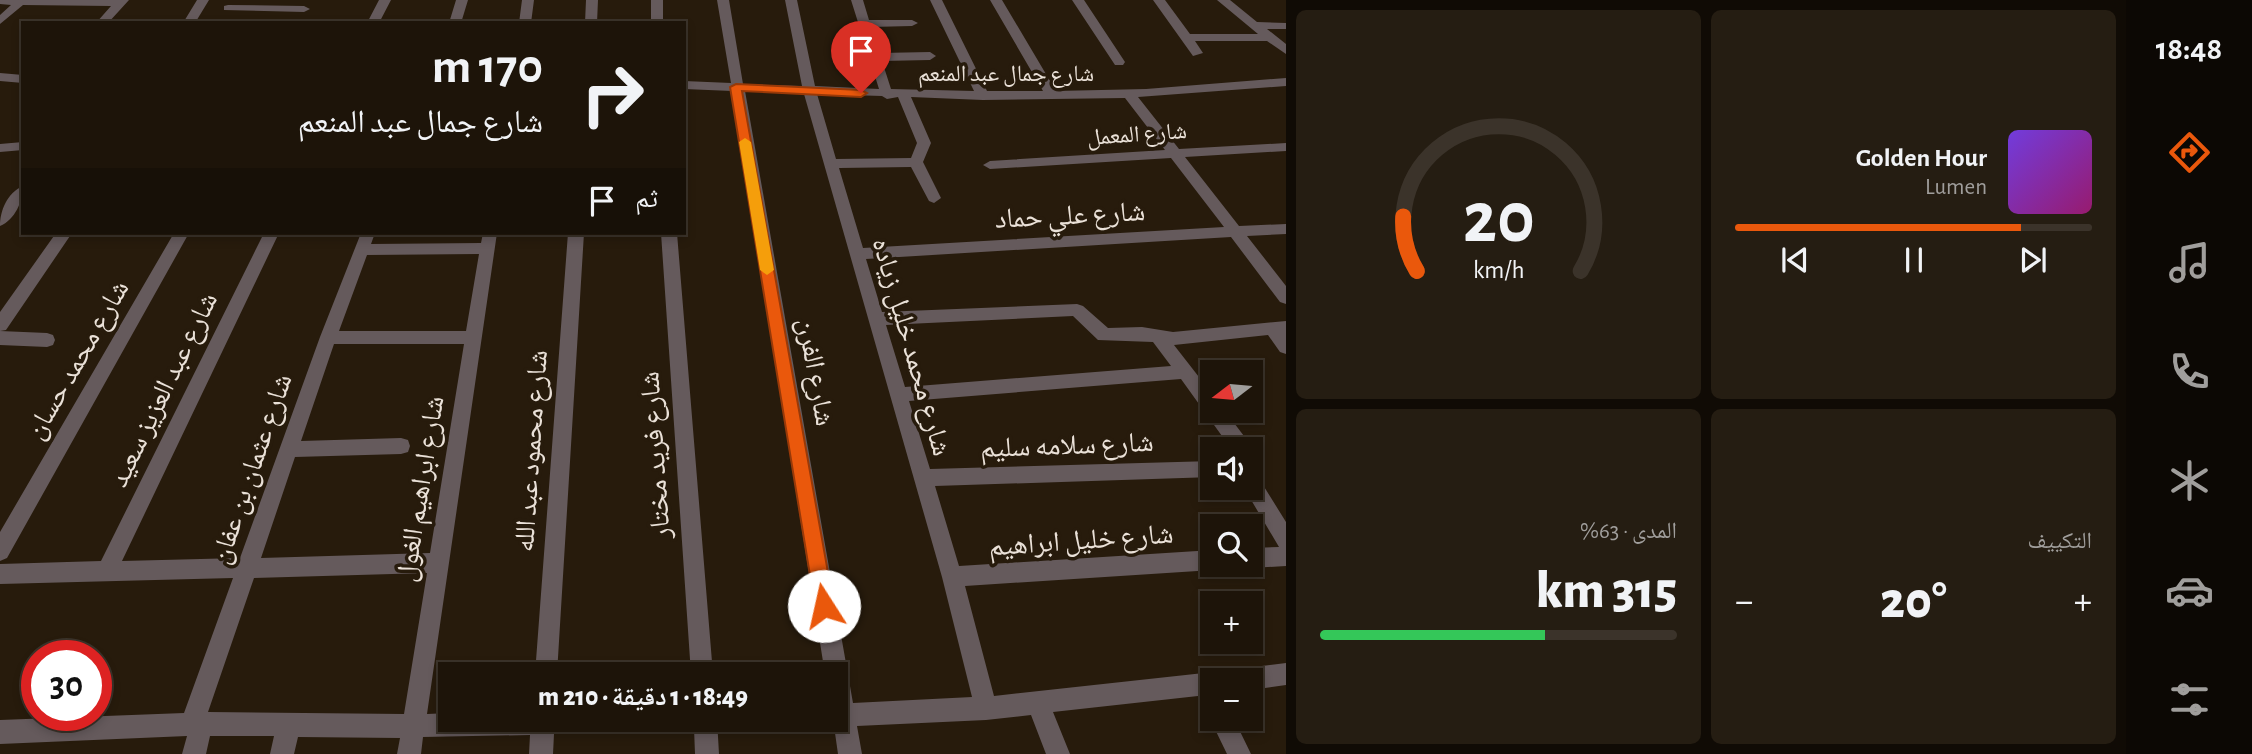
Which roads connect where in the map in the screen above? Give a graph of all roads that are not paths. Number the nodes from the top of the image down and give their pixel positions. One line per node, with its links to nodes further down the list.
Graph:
1 (203, 0): 22 (street)
2 (384, 0): 24 (street)
3 (463, 0): 25 (street)
4 (528, 0): 26 (street)
5 (592, 0): 27 (street)
6 (657, 0): 28 (street)
7 (723, 0): 44 (street, شارع الفرن)
8 (791, 0): 45 (street, شارع محمد خليل زياده)
9 (857, 0): 30 (street)
10 (936, 0): 50 (street)
11 (996, 0): 49 (street)
12 (1078, 0): 39 (street)
13 (1159, 0): 34 (street)
14 (1223, 0): 31 (street)
15 (0, 1): 16 (street)
16 (22, 1): 17 (street); 20 (street)
17 (121, 2): 21 (street)
18 (307, 4): 19 (street); 23 (street)
19 (228, 8)
20 (0, 21)
21 (104, 21)
22 (190, 21)
23 (296, 21)
24 (374, 21)
25 (456, 21)
26 (525, 21)
27 (591, 21)
28 (657, 21)
29 (912, 23): 30 (street)
30 (865, 24): 38 (street)
31 (1255, 25): 32 (street); 33 (street)
32 (1286, 26)
33 (1269, 37): 34 (street); 35 (street)
34 (1185, 38): 36 (street)
35 (1286, 50)
36 (1197, 52)
37 (930, 56): 38 (street)
38 (876, 57): 46 (street)
39 (1119, 62)
40 (0, 77): 41 (street)
41 (21, 79)
42 (1286, 82): 47 (street, شارع جمال عبد المنعم)
43 (686, 85): 44 (street, شارع جمال عبد المنعم)
44 (736, 87): 45 (street, شارع جمال عبد المنعم); 101 (street, شارع الفرن)
45 (809, 90): 46 (street, شارع جمال عبد المنعم); 56 (street, شارع محمد خليل زياده)
46 (887, 94): 48 (street, شارع جمال عبد المنعم)
47 (1129, 94): 49 (street, شارع جمال عبد المنعم); 54 (street)
48 (904, 95): 50 (street, شارع جمال عبد المنعم); 55 (street)
49 (1052, 95): 50 (street, شارع جمال عبد المنعم)
50 (983, 96)
51 (21, 146): 53 (street)
52 (1286, 147): 54 (street, شارع المعمل)
53 (0, 148)
54 (1175, 154): 57 (street, شارع المعمل); 62 (street)
55 (916, 162): 56 (street); 59 (street)
56 (832, 164): 70 (street, شارع محمد خليل زياده)
57 (990, 165)
58 (21, 194): 60 (street)
59 (934, 198)
60 (0, 221)
61 (1286, 229): 62 (street, شارع علي حماد)
62 (1236, 232): 70 (street, شارع علي حماد); 71 (street)
63 (63, 235): 73 (street)
64 (180, 235): 90 (street, شارع محمد حسان)
65 (270, 235): 96 (street, شارع عبد العزيز سعيد)
66 (576, 235): 99 (street, شارع محمود عبد الله)
67 (669, 235): 100 (street, شارع فريد مختار)
68 (489, 240): 69 (street); 77 (street, شارع ابراهيم الغول)
69 (365, 242): 75 (street, شارع عثمان بن عفان)
70 (856, 254): 72 (street, شارع محمد خليل زياده)
71 (1286, 298)
72 (875, 318): 78 (street); 83 (street, شارع محمد خليل زياده)
73 (0, 325)
74 (1279, 328): 78 (street); 80 (street)
75 (328, 337): 77 (street); 85 (street, شارع عثمان بن عفان)
76 (0, 338): 79 (street)
77 (472, 338): 94 (street, شارع ابراهيم الغول)
78 (1160, 339): 81 (street)
79 (47, 340)
80 (1286, 347)
81 (1185, 372): 82 (street); 83 (street)
82 (1200, 392)
83 (898, 395): 87 (street, شارع محمد خليل زياده)
84 (401, 446): 85 (street)
85 (289, 449): 95 (street, شارع عثمان بن عفان)
86 (1200, 469): 87 (street, شارع سلامه سليم)
87 (922, 478): 98 (street, شارع محمد خليل زياده)
88 (1261, 500): 89 (street)
89 (1286, 540)
90 (0, 551)
91 (1286, 555): 92 (street)
92 (1263, 557)
93 (1200, 561): 98 (street, شارع خليل ابراهيم)
94 (438, 563): 95 (street); 111 (street, شارع ابراهيم الغول)
95 (247, 569): 96 (street); 109 (street, شارع عثمان بن عفان)
96 (107, 572): 97 (street)
97 (0, 574)
98 (952, 577): 106 (street, شارع محمد خليل زياده)
99 (547, 662)
100 (701, 662)
101 (830, 662)
102 (1286, 674): 103 (street)
103 (1263, 677)
104 (1200, 690): 105 (street)
105 (1038, 702): 106 (street); 123 (street)
106 (986, 708): 107 (street)
107 (848, 715)
108 (289, 723): 109 (street); 111 (street); 118 (street)
109 (197, 724): 113 (street); 117 (street, شارع عثمان بن عفان)
110 (438, 725): 111 (street)
111 (413, 726): 119 (street, شارع ابراهيم الغول)
112 (1228, 731): 124 (street)
113 (0, 732)
114 (542, 732): 120 (street)
115 (706, 732): 121 (street)
116 (844, 732): 122 (street, شارع الفرن)
117 (194, 754)
118 (282, 754)
119 (409, 754)
120 (541, 754)
121 (707, 754)
122 (850, 754)
123 (1058, 754)
124 (1239, 754)

